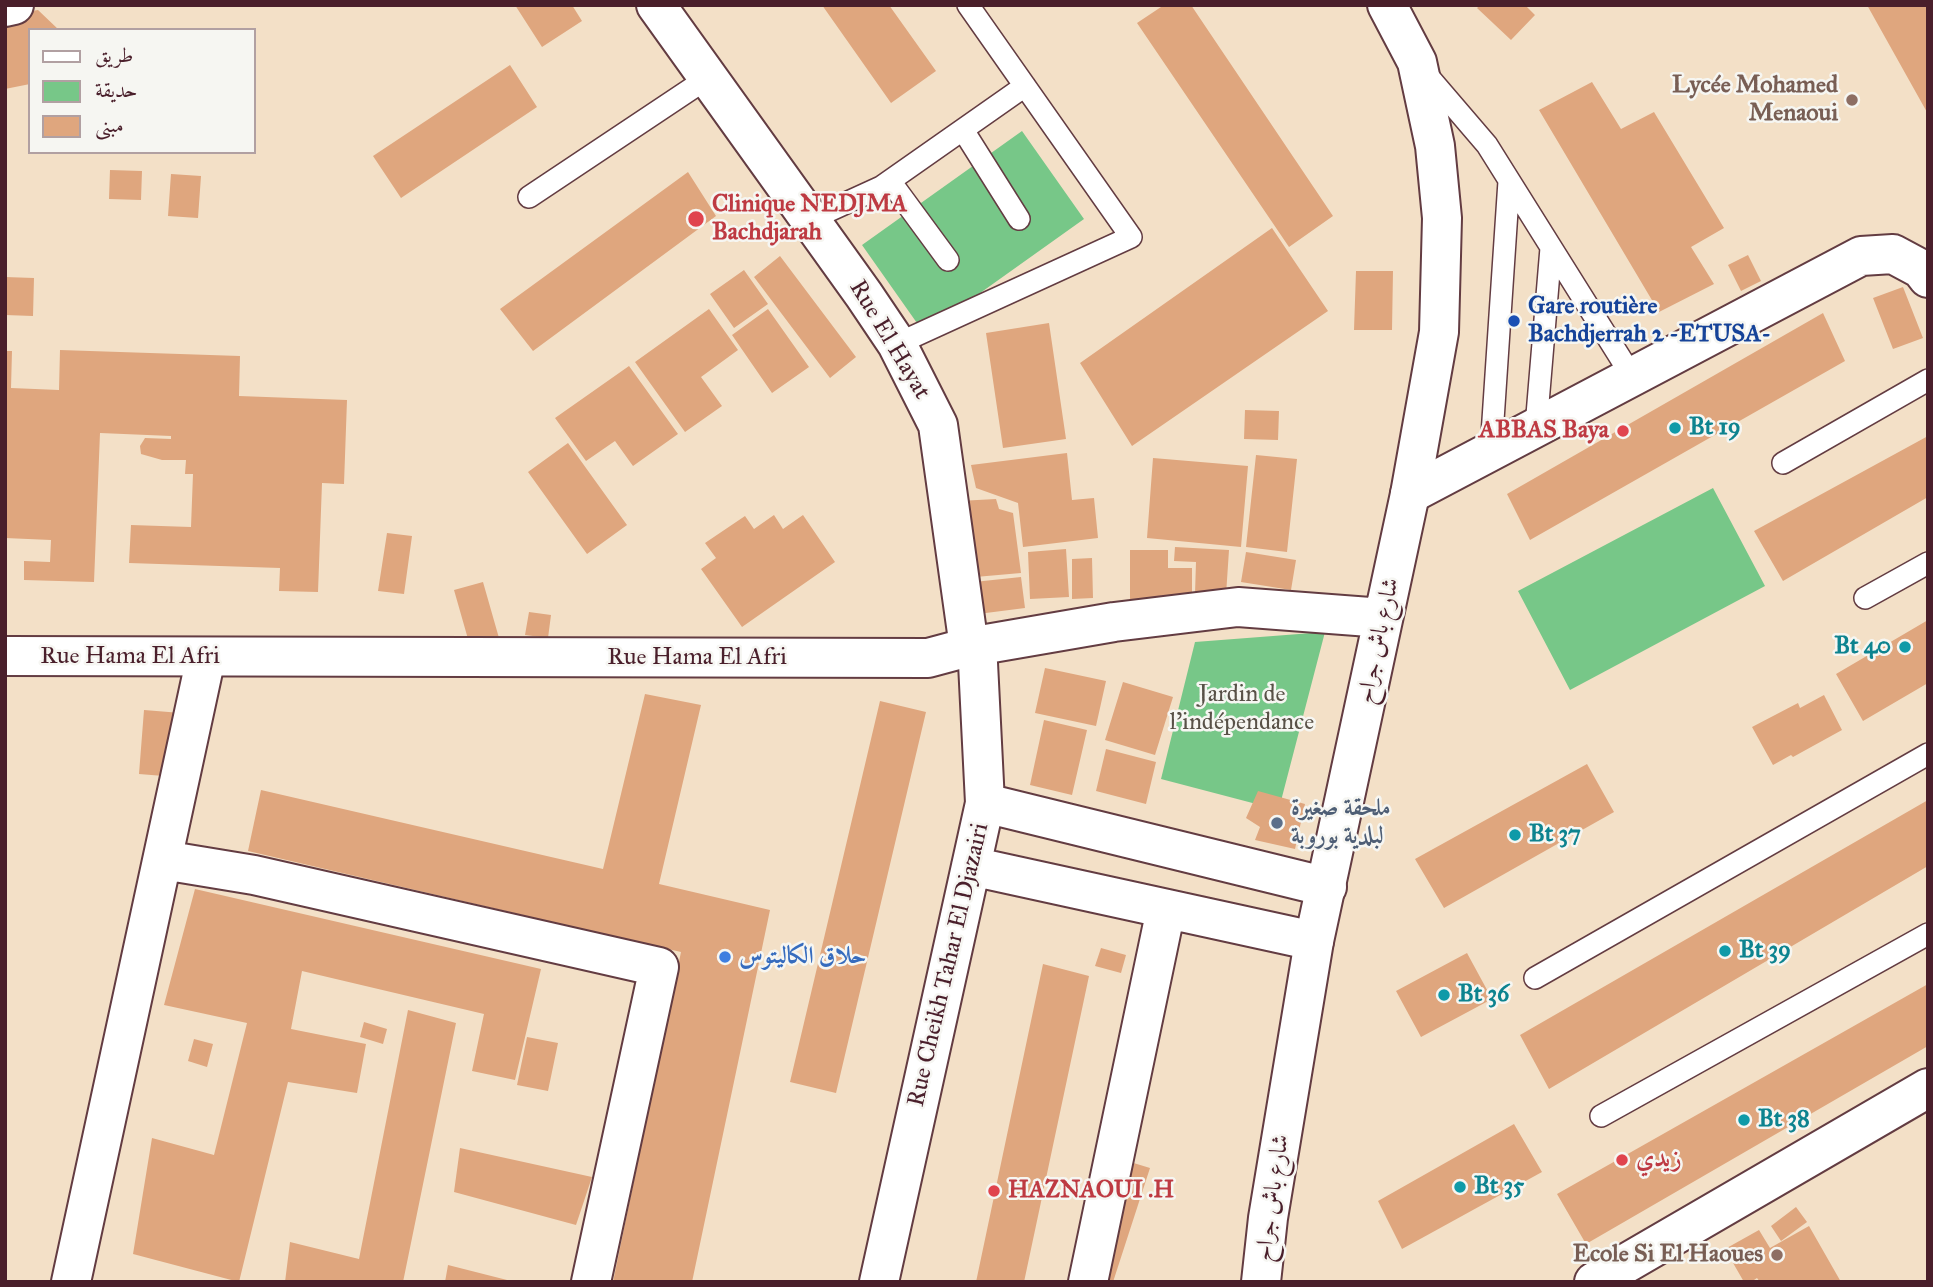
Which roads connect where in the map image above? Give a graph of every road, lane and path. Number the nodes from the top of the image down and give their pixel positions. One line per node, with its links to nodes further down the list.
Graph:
1 (14, 5): 5 (street)
2 (656, 5): 7 (street, Rue El Hayat)
3 (968, 5): 8 (lane)
4 (1387, 5): 6 (street, شارع باش جراح)
5 (5, 7)
6 (1417, 62): 11 (lane); 24 (street, شارع باش جراح)
7 (709, 77): 12 (lane); 13 (street, Rue El Hayat)
8 (1025, 86): 9 (lane); 18 (lane)
9 (963, 130): 10 (lane); 14 (lane)
10 (890, 181): 13 (lane); 16 (lane)
11 (1509, 181): 15 (lane); 22 (lane)
12 (529, 197)
13 (811, 219): 18 (street, Rue El Hayat)
14 (1020, 219)
15 (1551, 248): 19 (lane); 21 (lane)
16 (948, 260)
17 (1928, 278): 19 (street)
18 (897, 344): 28 (street, Rue El Hayat)
19 (1633, 378): 21 (street)
20 (1928, 380): 23 (lane)
21 (1536, 427): 22 (street)
22 (1491, 450): 24 (street)
23 (1783, 463)
24 (1410, 494): 27 (street, شارع باش جراح)
25 (1928, 563): 26 (lane)
26 (1865, 598)
27 (1383, 618): 28 (street, Rue Hama El Afri); 35 (street, شارع باش جراح)
28 (969, 647): 30 (street, Rue Hama El Afri); 32 (street, Rue Cheikh Tahar El Djazairi)
29 (5, 656): 30 (street, Rue Hama El Afri)
30 (206, 657): 33 (street)
31 (1928, 754): 39 (lane)
32 (985, 803): 34 (street, Rue Cheikh Tahar El Djazairi); 35 (street)
33 (163, 860): 42 (street); 43 (street)
34 (971, 866): 36 (street); 44 (street, Rue Cheikh Tahar El Djazairi)
35 (1327, 887): 38 (street, شارع باش جراح)
36 (1166, 909): 38 (street); 45 (street)
37 (1928, 934): 41 (lane)
38 (1314, 941): 46 (street, شارع باش جراح)
39 (1535, 978)
40 (1928, 1088): 47 (street)
41 (1601, 1116)
42 (71, 1282)
43 (591, 1282)
44 (879, 1282)
45 (1088, 1282)
46 (1261, 1282)
47 (1594, 1282)

